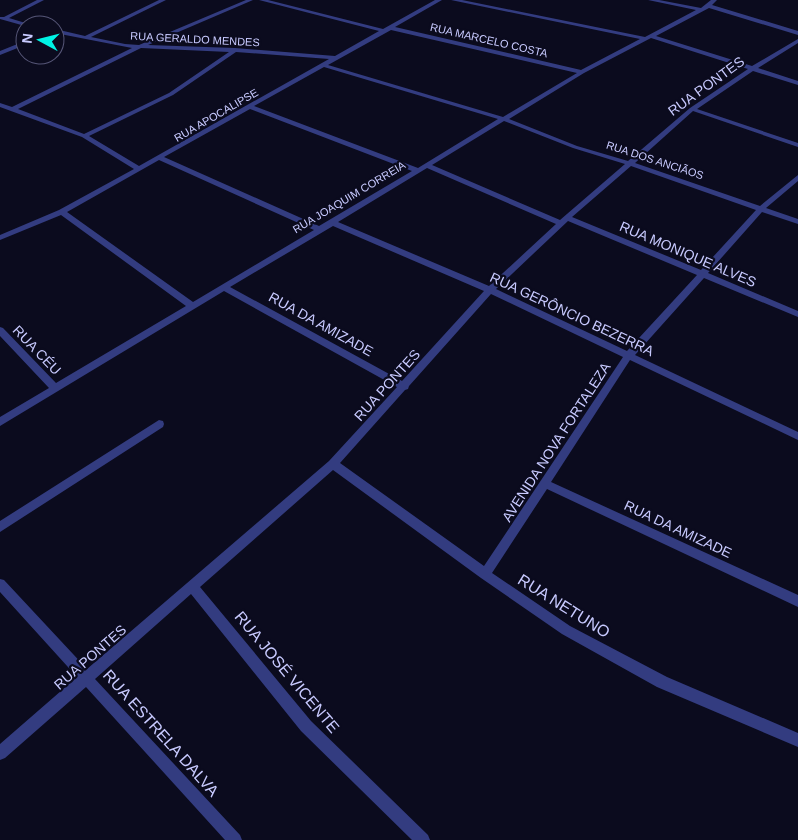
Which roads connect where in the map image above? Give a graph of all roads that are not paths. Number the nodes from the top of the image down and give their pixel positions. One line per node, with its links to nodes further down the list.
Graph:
1 (41, 0): 11 (street)
2 (163, 0): 17 (street)
3 (250, 0): 20 (street)
4 (262, 0): 13 (street, RUA MARCELO COSTA)
5 (438, 0): 13 (street, RUA APOCALIPSE)
6 (454, 0): 16 (street)
7 (652, 0): 10 (street)
8 (714, 0): 9 (street, RUA JOAQUIM CORREIA)
9 (708, 6): 10 (street, RUA JOAQUIM CORREIA); 15 (street)
10 (699, 9): 16 (street, RUA JOAQUIM CORREIA)
11 (2, 18): 12 (street)
12 (15, 21)
13 (388, 30): 23 (street, RUA APOCALIPSE); 26 (street, RUA MARCELO COSTA)
14 (65, 33): 17 (street, RUA GERALDO MENDES)
15 (798, 33)
16 (648, 37): 25 (street); 26 (street, RUA JOAQUIM CORREIA)
17 (85, 38): 20 (street, RUA GERALDO MENDES)
18 (798, 41): 25 (street, RUA PONTES)
19 (15, 47): 22 (street)
20 (139, 47): 21 (street, RUA GERALDO MENDES); 30 (street)
21 (235, 50): 23 (street, RUA GERALDO MENDES); 33 (street)
22 (0, 53)
23 (336, 58): 24 (street, RUA APOCALIPSE)
24 (323, 65): 29 (street, RUA APOCALIPSE); 32 (street)
25 (752, 69): 27 (street); 31 (street, RUA PONTES)
26 (582, 72): 32 (street, RUA JOAQUIM CORREIA)
27 (798, 83)
28 (0, 105): 30 (street)
29 (250, 107): 35 (street, RUA APOCALIPSE); 39 (street)
30 (13, 109): 33 (street)
31 (692, 110): 34 (street); 36 (street, RUA PONTES)
32 (504, 119): 36 (street, RUA DOS ANCIÃOS); 37 (street, RUA JOAQUIM CORREIA)
33 (84, 136): 38 (street)
34 (798, 145)
35 (160, 158): 38 (street, RUA APOCALIPSE); 46 (street)
36 (632, 164): 41 (street, RUA DOS ANCIÃOS); 43 (street, RUA PONTES)
37 (426, 165): 39 (street, RUA JOAQUIM CORREIA); 43 (street, RUA MONIQUE ALVES)
38 (140, 169): 42 (street, RUA APOCALIPSE)
39 (417, 170): 44 (street, RUA JOAQUIM CORREIA)
40 (798, 176): 41 (street, AVENIDA NOVA FORTALEZA)
41 (761, 209): 45 (street, RUA DOS ANCIÃOS); 48 (street, AVENIDA NOVA FORTALEZA)
42 (62, 212): 47 (street, RUA APOCALIPSE); 51 (street)
43 (564, 221): 48 (street, RUA MONIQUE ALVES); 50 (street, RUA PONTES)
44 (332, 222): 46 (street, RUA JOAQUIM CORREIA); 50 (street, RUA GERÔNCIO BEZERRA)
45 (798, 222)
46 (319, 229): 49 (street, RUA JOAQUIM CORREIA)
47 (0, 238)
48 (701, 275): 52 (street, RUA MONIQUE ALVES); 54 (street, AVENIDA NOVA FORTALEZA)
49 (223, 287): 51 (street, RUA JOAQUIM CORREIA); 55 (street, RUA DA AMIZADE)
50 (490, 290): 54 (street, RUA GERÔNCIO BEZERRA); 55 (street, RUA PONTES)
51 (191, 306): 56 (street, RUA JOAQUIM CORREIA)
52 (798, 314)
53 (0, 330): 56 (street, RUA CÉU)
54 (628, 356): 59 (street, RUA GERÔNCIO BEZERRA); 61 (street, AVENIDA NOVA FORTALEZA)
55 (405, 386): 60 (street, RUA PONTES)
56 (55, 388): 57 (street, RUA JOAQUIM CORREIA)
57 (0, 422)
58 (159, 424): 62 (street)
59 (798, 436)
60 (333, 464): 63 (street, RUA NETUNO); 65 (street, RUA PONTES)
61 (546, 484): 63 (street, AVENIDA NOVA FORTALEZA); 66 (street, RUA DA AMIZADE)
62 (0, 527)
63 (485, 574): 68 (street, RUA NETUNO)
64 (0, 584): 67 (street, RUA ESTRELA DALVA)
65 (192, 586): 67 (street, RUA PONTES); 71 (street, RUA JOSÉ VICENTE)
66 (798, 601)
67 (87, 677): 69 (street, RUA PONTES); 70 (street, RUA ESTRELA DALVA)
68 (798, 740)
69 (0, 753)
70 (235, 840)
71 (423, 840)

